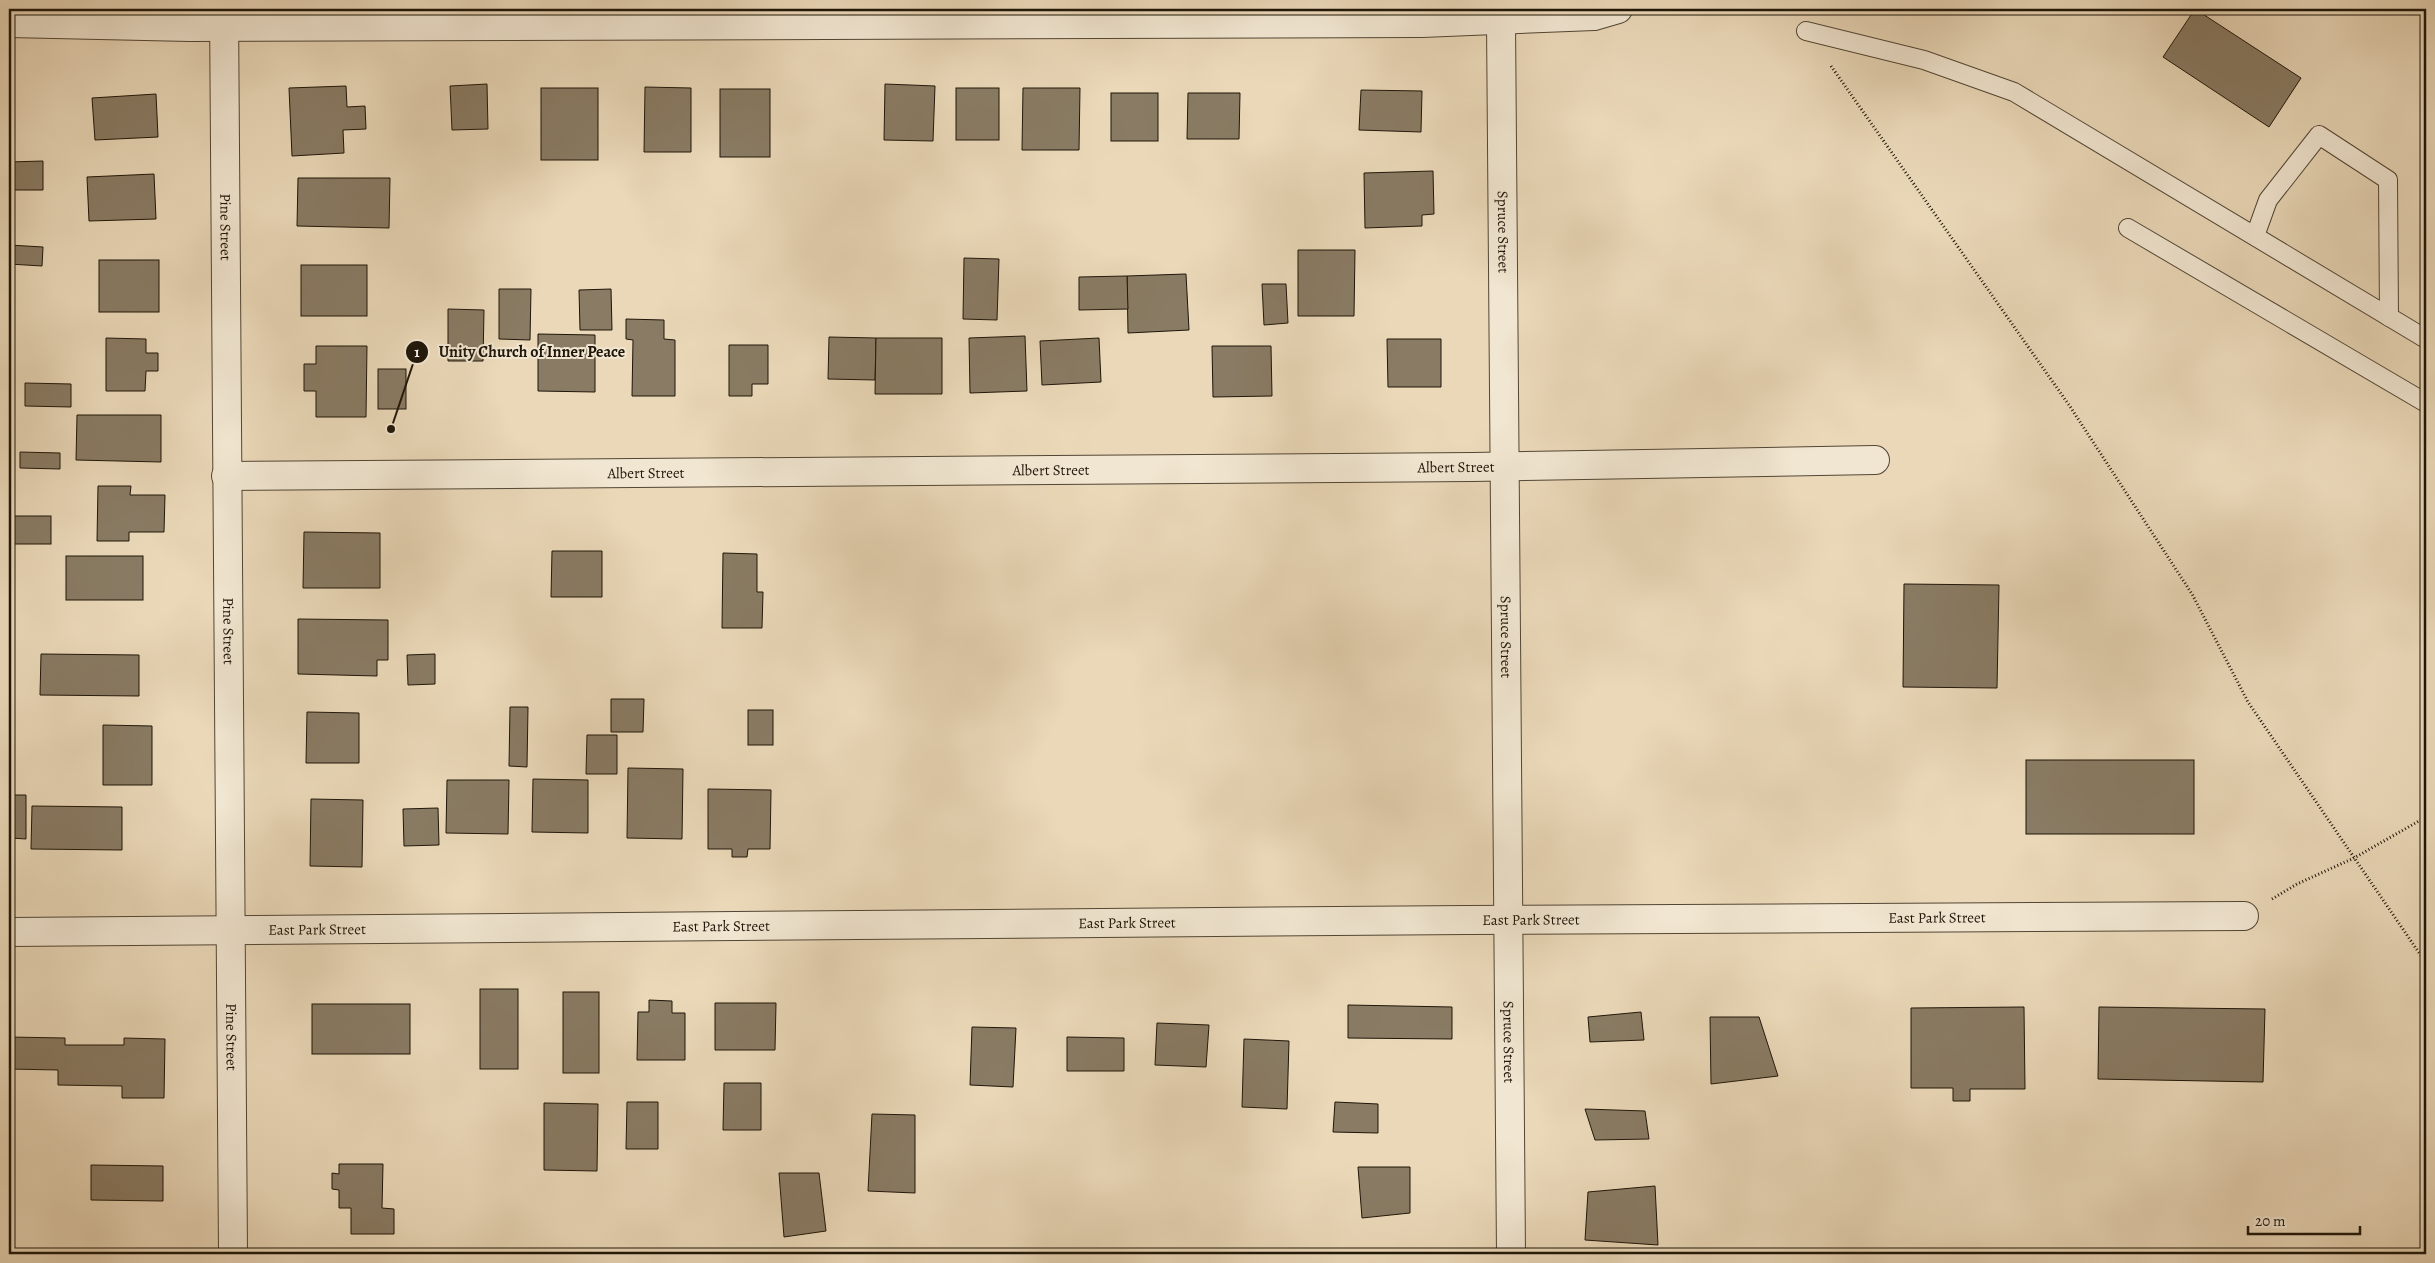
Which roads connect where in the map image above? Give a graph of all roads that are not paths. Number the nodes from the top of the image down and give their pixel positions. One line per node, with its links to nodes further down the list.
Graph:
1 (1618, 9): 4 (street)
2 (1422, 16): 3 (street); 4 (street)
3 (224, 18): 5 (street); 14 (street, Pine Street)
4 (1501, 21): 13 (street, Spruce Street)
5 (9, 23)
6 (1806, 31): 8 (lane)
7 (2128, 228): 11 (lane)
8 (2255, 236): 9 (lane); 9 (lane)
9 (2389, 317): 10 (lane)
10 (2426, 339)
11 (2426, 403)
12 (1875, 460): 13 (street, Albert Street)
13 (1506, 466): 14 (street, Albert Street); 16 (street, Spruce Street)
14 (226, 476): 17 (street, Pine Street)
15 (2244, 916): 16 (street, East Park Street)
16 (1507, 920): 17 (street, East Park Street); 20 (street, Spruce Street)
17 (230, 930): 18 (street, East Park Street); 19 (street, Pine Street)
18 (9, 932)
19 (233, 1254)
20 (1511, 1254)

